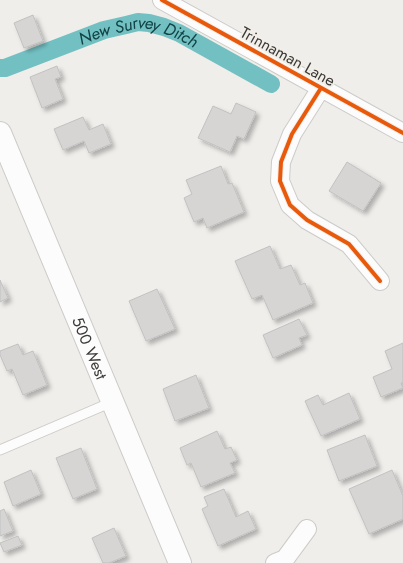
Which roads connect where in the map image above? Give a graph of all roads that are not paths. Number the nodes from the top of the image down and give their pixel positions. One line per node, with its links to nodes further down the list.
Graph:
1 (162, 0): 2 (street, Trinnaman Lane)
2 (321, 88): 4 (street, Trinnaman Lane); 5 (street)
3 (0, 133): 6 (main road, 500 West)
4 (403, 133)
5 (380, 281)
6 (112, 402): 7 (lane); 9 (main road, 500 West)
7 (0, 450)
8 (307, 529): 10 (street)
9 (180, 563)
10 (275, 563)

